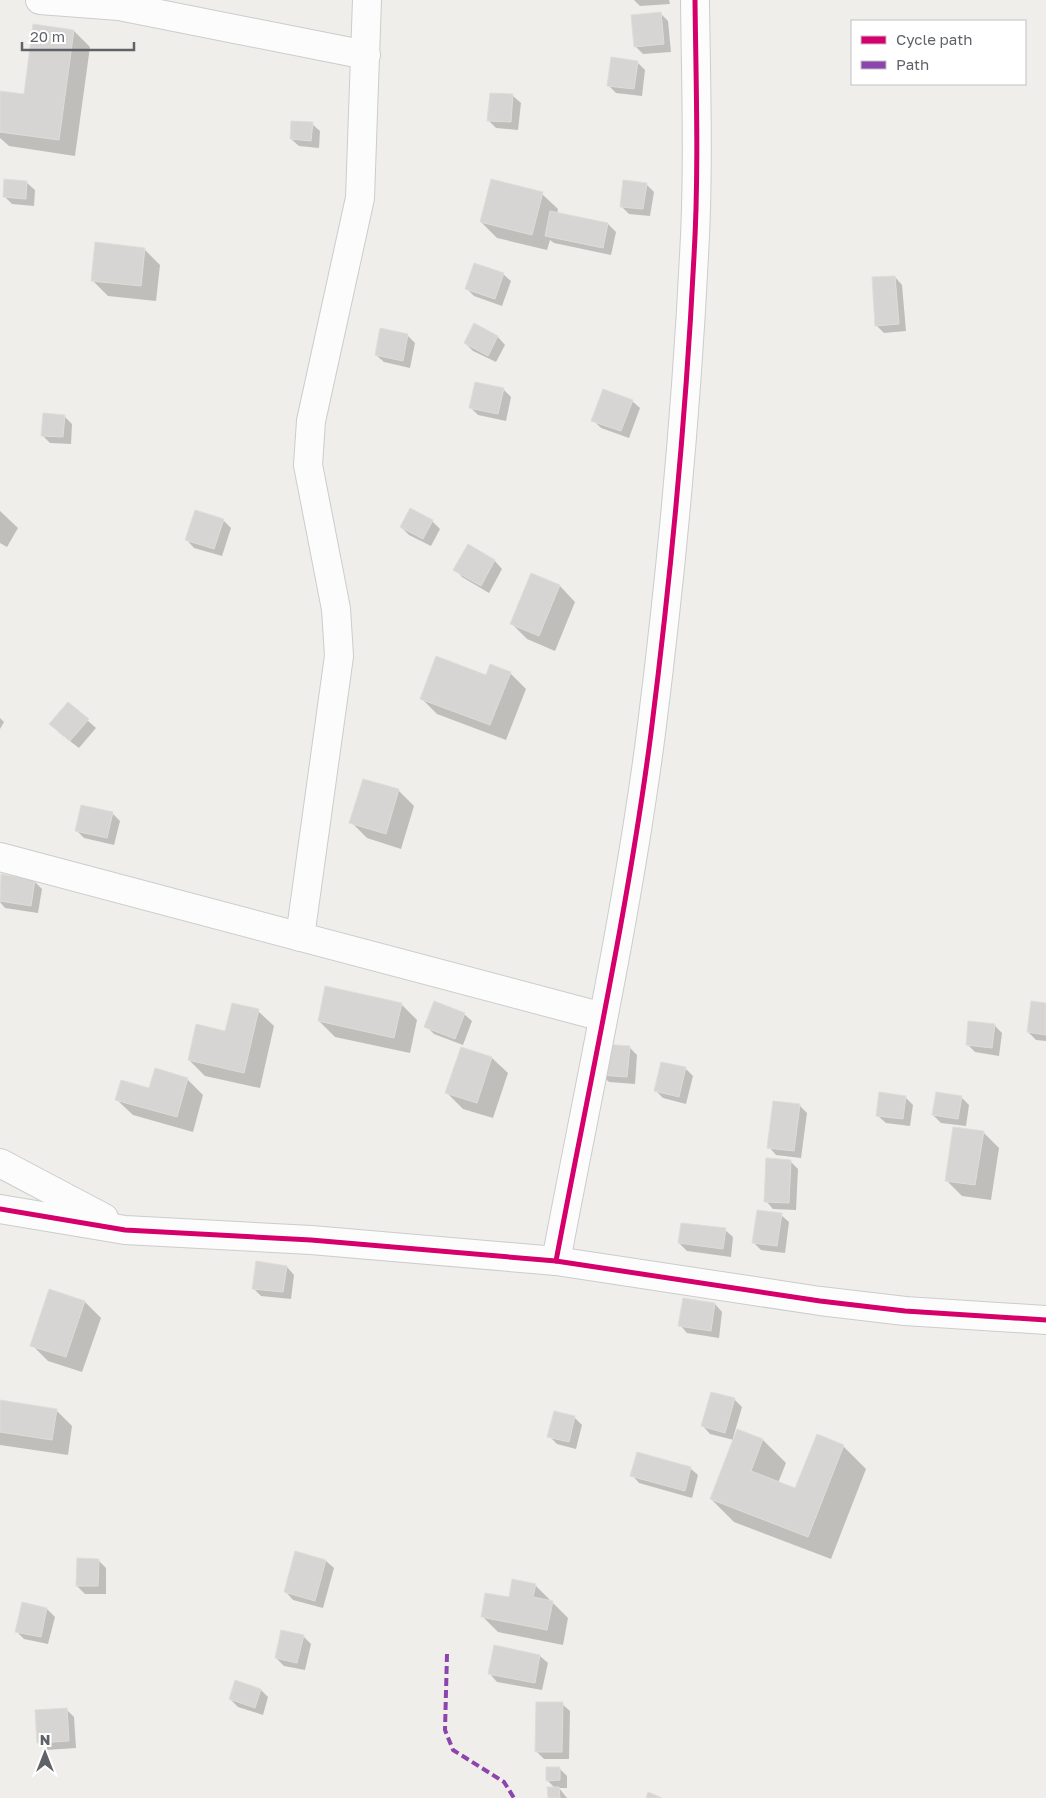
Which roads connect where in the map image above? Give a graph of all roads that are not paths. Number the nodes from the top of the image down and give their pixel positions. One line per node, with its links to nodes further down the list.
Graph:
1 (40, 0): 4 (street)
2 (368, 0): 4 (street)
3 (694, 0): 7 (street)
4 (366, 55): 6 (street)
5 (0, 857): 6 (street)
6 (300, 937): 7 (street)
7 (603, 1018): 11 (street)
8 (0, 1163): 10 (street)
9 (0, 1209): 10 (street)
10 (125, 1230): 11 (street)
11 (556, 1261): 12 (street)
12 (1046, 1320)

